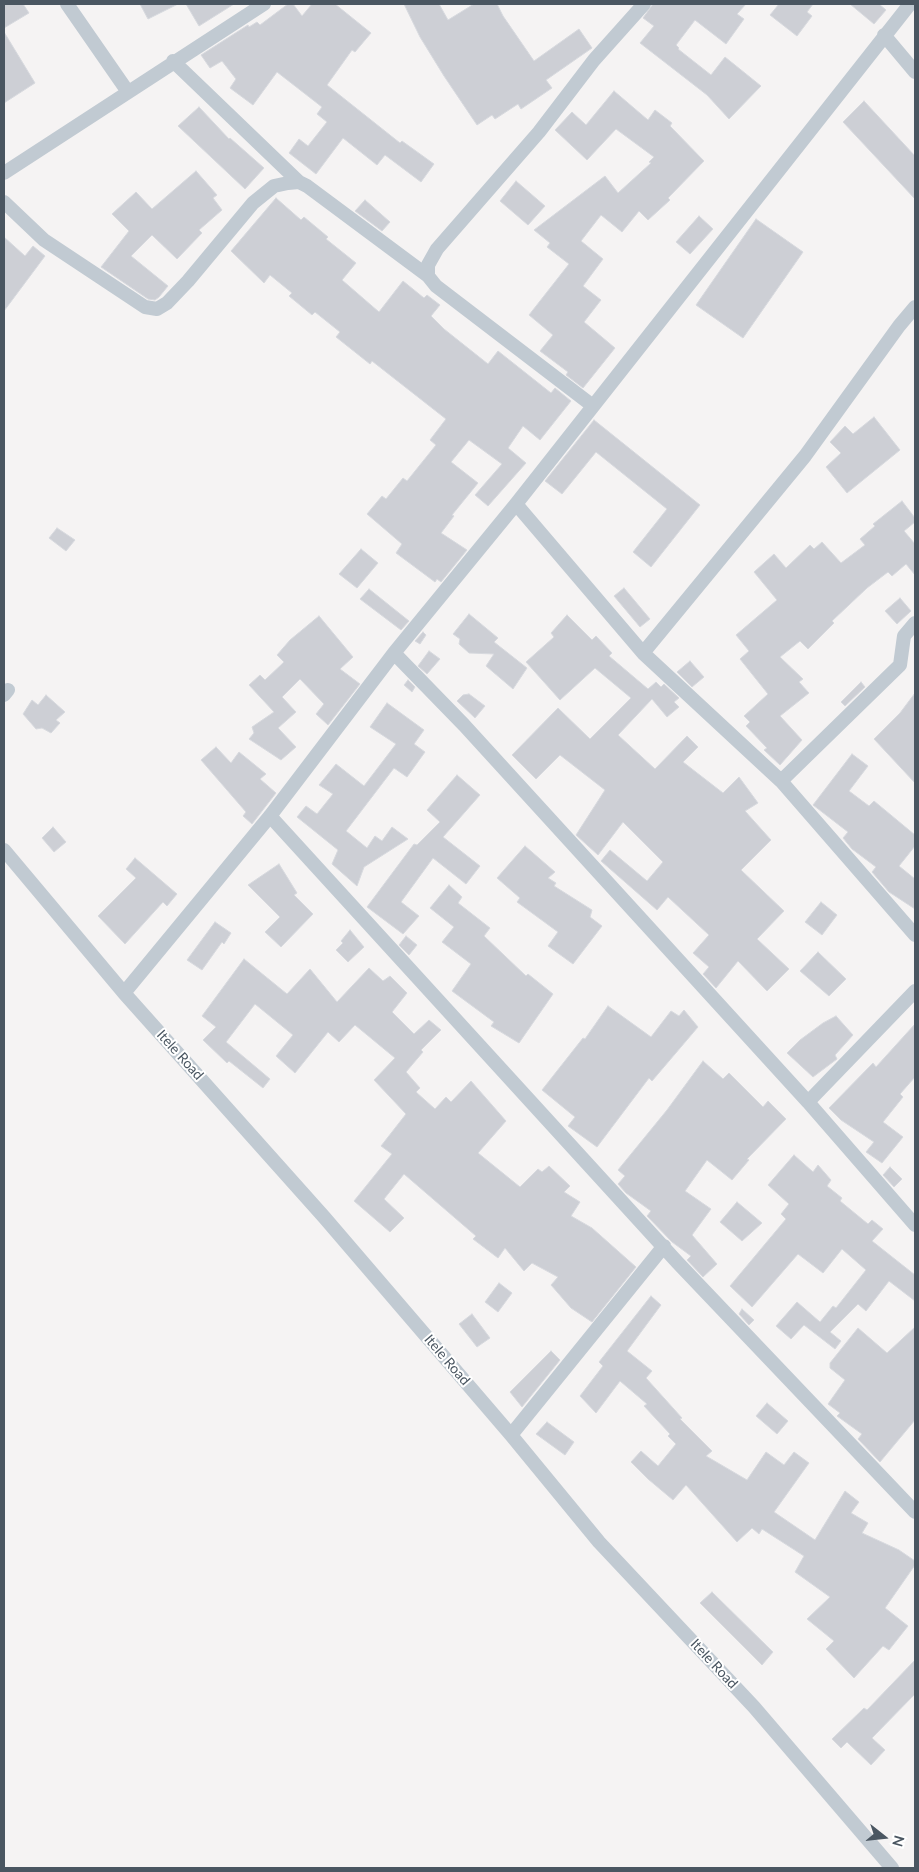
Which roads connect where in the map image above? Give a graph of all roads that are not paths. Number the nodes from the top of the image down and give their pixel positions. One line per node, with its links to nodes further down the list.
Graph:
1 (67, 4): 8 (street)
2 (264, 4): 6 (street)
3 (644, 4): 12 (street)
4 (910, 4): 5 (street)
5 (884, 35): 7 (street); 14 (street)
6 (172, 61): 8 (street); 10 (street)
7 (915, 72)
8 (128, 92): 9 (street)
9 (4, 173)
10 (299, 182): 11 (street); 12 (street)
11 (4, 202)
12 (428, 276): 14 (street)
13 (915, 307): 18 (street)
14 (593, 406): 15 (street)
15 (516, 504): 17 (street); 18 (street)
16 (915, 623): 19 (street)
17 (394, 653): 20 (street); 25 (street)
18 (643, 653): 19 (street)
19 (781, 781): 22 (street)
20 (270, 816): 24 (street); 27 (street)
21 (4, 850): 24 (street, Itele Road)
22 (915, 935)
23 (915, 991): 25 (street)
24 (124, 994): 28 (street, Itele Road)
25 (808, 1102): 26 (street)
26 (915, 1226)
27 (664, 1246): 28 (street); 29 (street)
28 (511, 1435): 30 (street, Itele Road)
29 (915, 1512)
30 (892, 1868)

